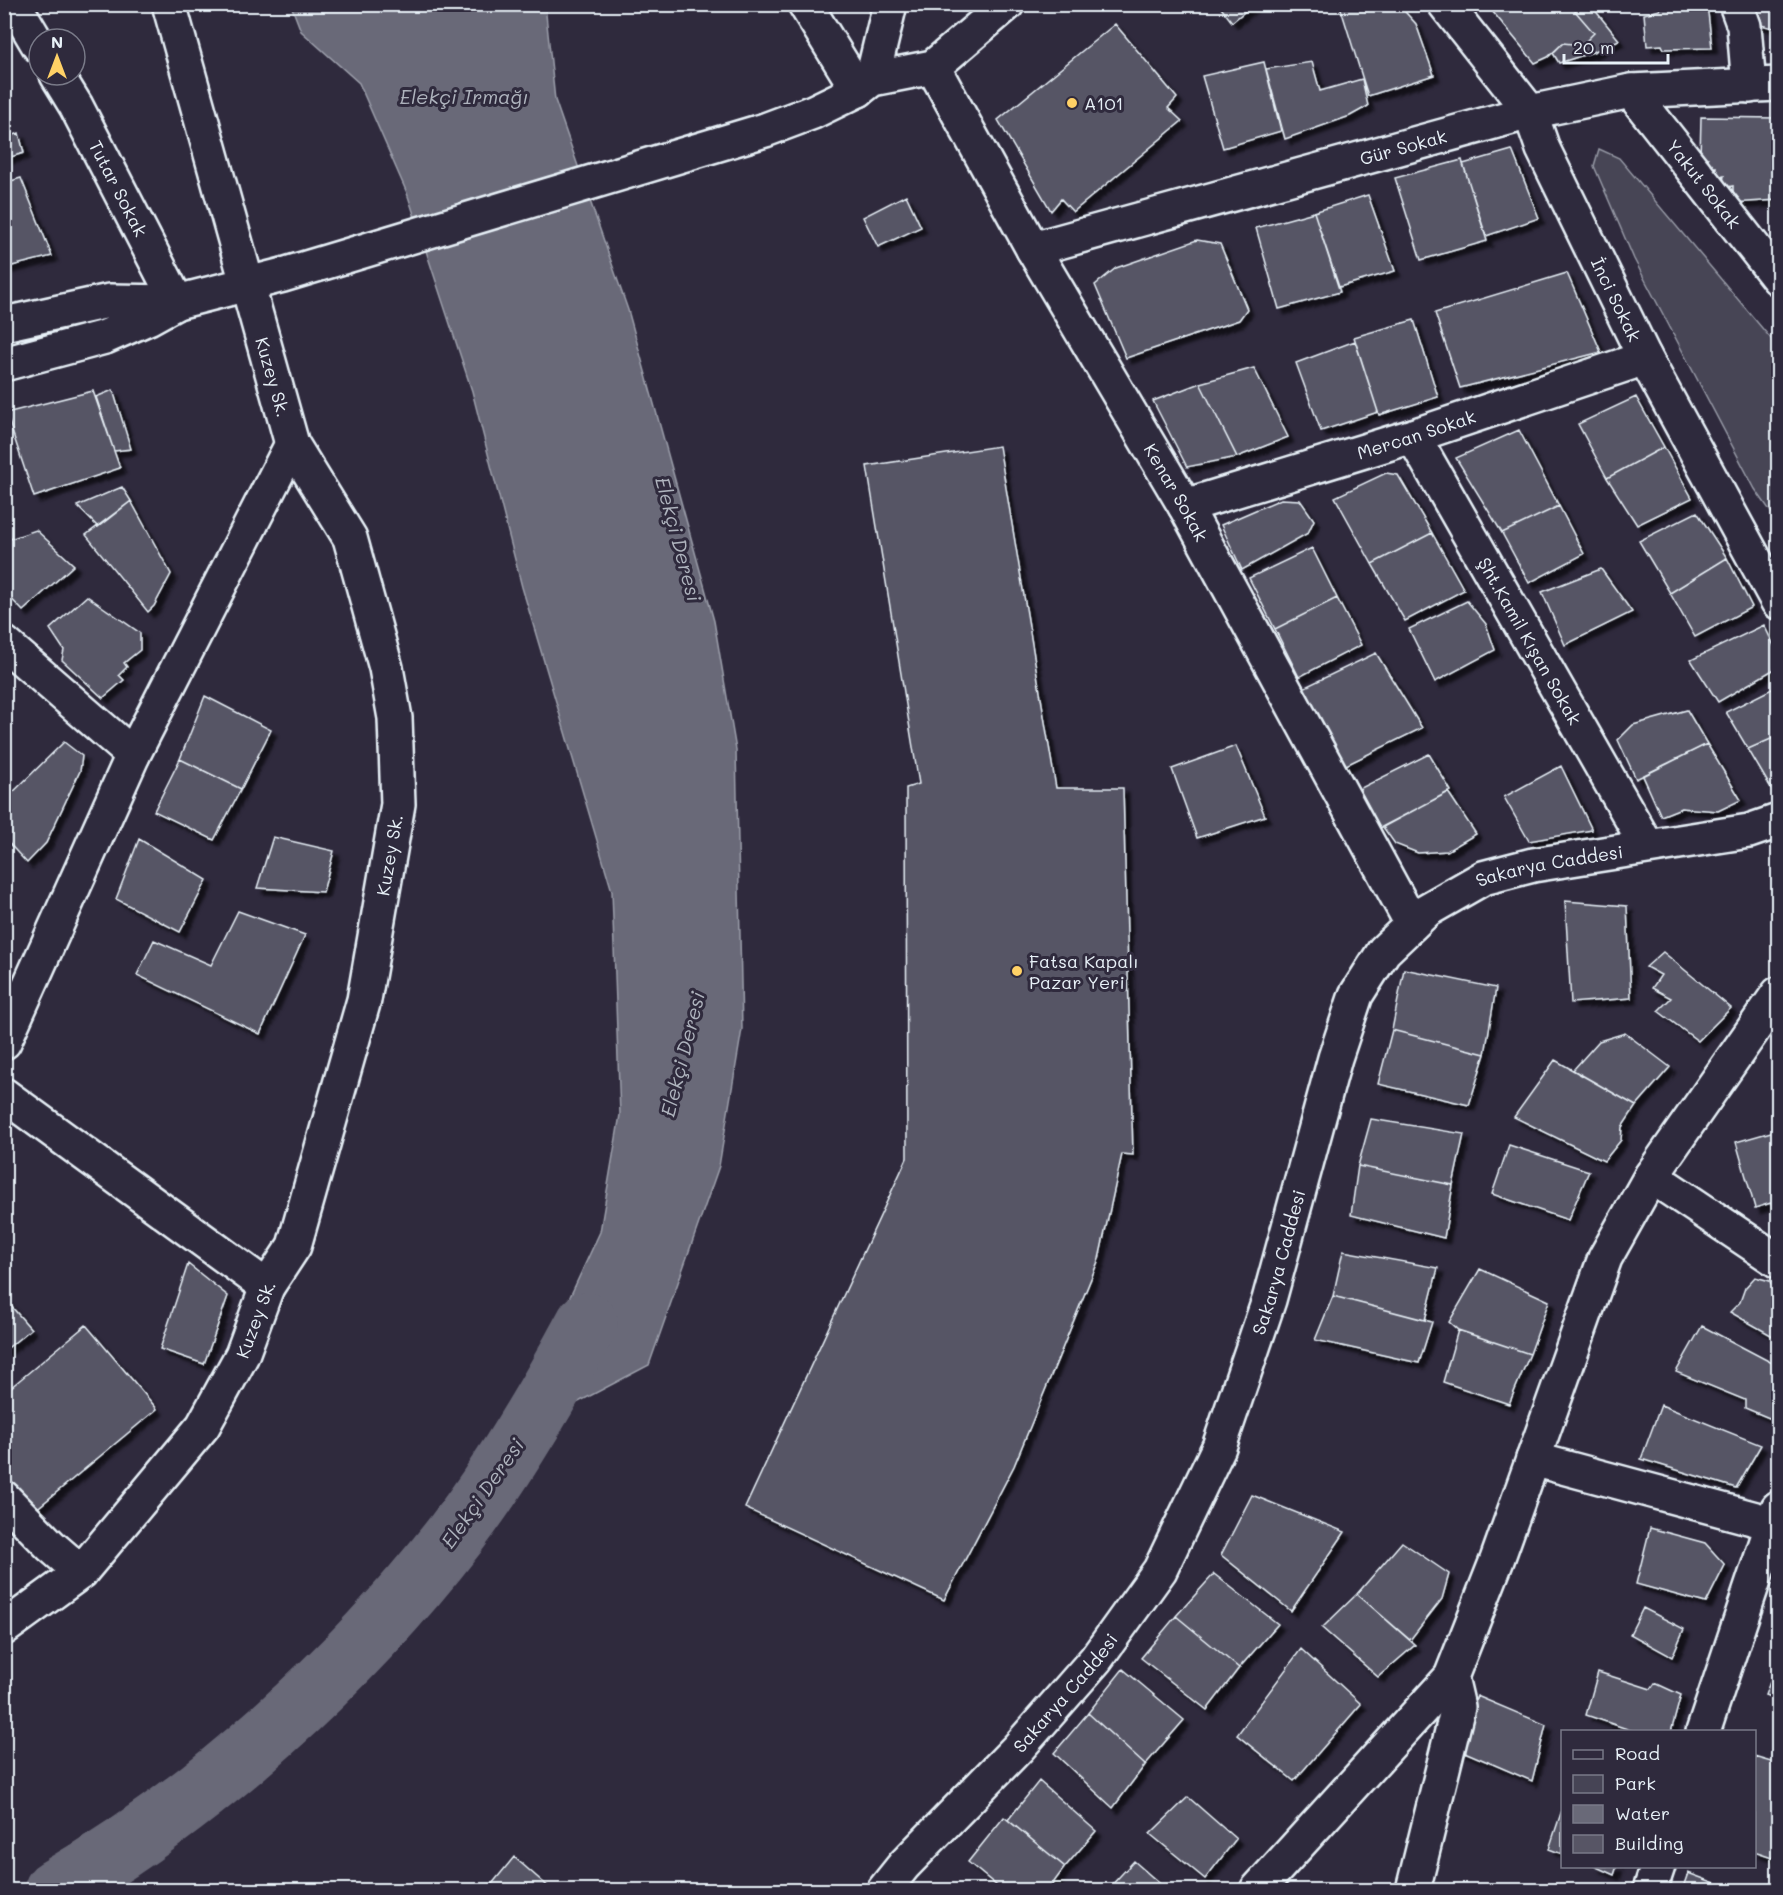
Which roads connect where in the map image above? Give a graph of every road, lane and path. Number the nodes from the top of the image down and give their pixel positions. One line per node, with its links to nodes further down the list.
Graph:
1 (169, 4): 17 (street, Kuzey Sk.)
2 (805, 4): 10 (street)
3 (890, 4): 10 (street)
4 (1007, 4): 9 (street)
5 (1446, 4): 14 (street, İnci Sokak)
6 (1736, 4): 11 (street)
7 (11, 8): 8 (street)
8 (27, 30)
9 (933, 67): 10 (street); 15 (street, Kenar Sokak)
10 (865, 85): 17 (street)
11 (1764, 85): 13 (street, Gür Sokak)
12 (64, 87): 18 (street, Tutar Sokak)
13 (1631, 91): 14 (street, Gür Sokak); 16 (street, Yakut Sokak)
14 (1530, 112): 15 (street, Gür Sokak); 20 (street, İnci Sokak)
15 (1033, 249): 24 (street, Kenar Sokak)
16 (1779, 278)
17 (246, 283): 18 (street); 23 (street, Kuzey Sk.)
18 (177, 302): 19 (street); 21 (street)
19 (4, 324)
20 (1644, 356): 22 (street, Mercan Sokak); 25 (street, İnci Sokak)
21 (4, 364)
22 (1413, 436): 24 (street, Mercan Sokak); 29 (street, Şht.Kamil Kışan Sokak)
23 (292, 444): 27 (street); 36 (street, Kuzey Sk.)
24 (1185, 506): 30 (street, Kenar Sokak)
25 (1779, 602)
26 (4, 643): 27 (street)
27 (133, 755): 32 (street)
28 (1779, 821): 29 (street, Sakarya Caddesi)
29 (1647, 846): 30 (street, Sakarya Caddesi)
30 (1412, 924): 45 (street, Sakarya Caddesi)
31 (1779, 994): 34 (street)
32 (4, 1042)
33 (4, 1095): 36 (street)
34 (1651, 1176): 35 (street); 37 (street)
35 (1779, 1261)
36 (267, 1287): 40 (street, Kuzey Sk.)
37 (1533, 1459): 39 (street); 42 (street)
38 (4, 1498): 40 (street)
39 (1776, 1518): 43 (street)
40 (81, 1572): 41 (street, Kuzey Sk.)
41 (4, 1628)
42 (1451, 1677): 46 (street); 47 (street)
43 (1703, 1730)
44 (1657, 1868): 48 (street)
45 (884, 1890)
46 (1257, 1890)
47 (1413, 1890)
48 (1650, 1890)

